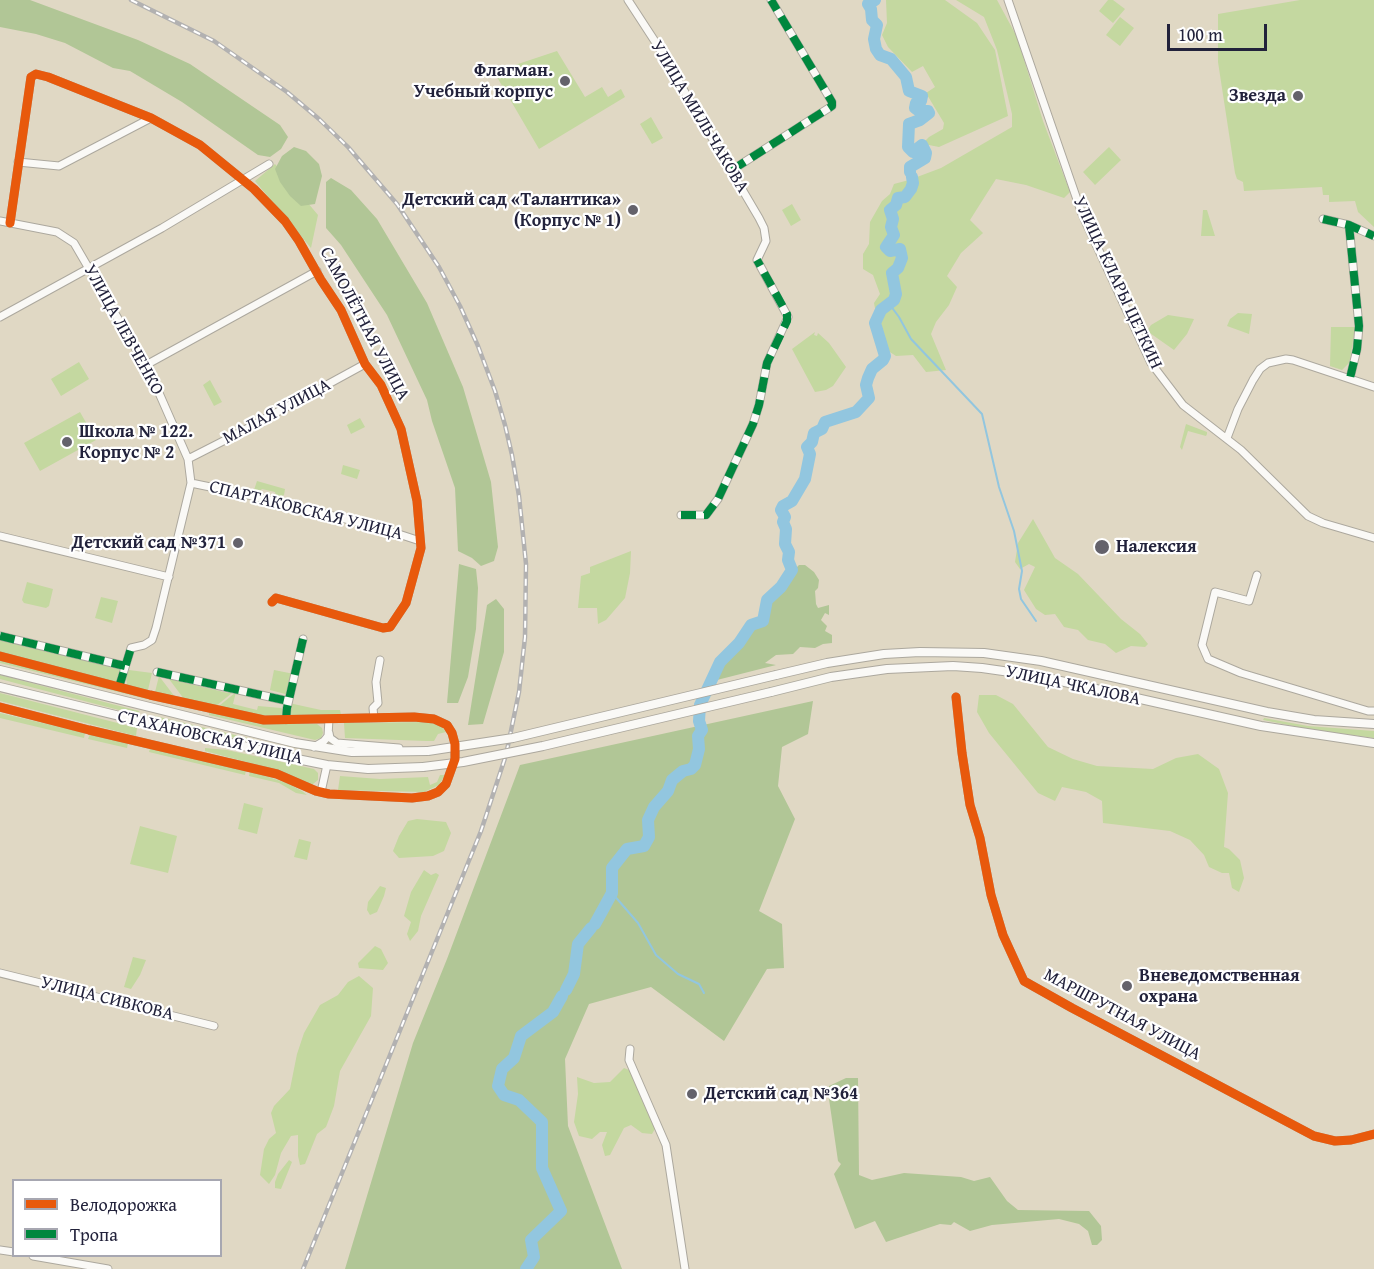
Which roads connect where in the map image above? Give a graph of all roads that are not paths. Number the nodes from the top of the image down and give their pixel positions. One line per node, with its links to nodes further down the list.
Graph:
1 (628, 0): 7 (street, УЛИЦА МИЛЬЧАКОВА)
2 (771, 0): 7 (street)
3 (1008, 0): 21 (street, УЛИЦА КЛАРЫ ЦЕТКИН)
4 (151, 118): 5 (street); 5 (street, САМОЛЁТНАЯ УЛИЦА); 8 (street, САМОЛЁТНАЯ УЛИЦА)
5 (18, 162): 11 (street)
6 (269, 164): 8 (street)
7 (732, 170): 24 (street, УЛИЦА МИЛЬЧАКОВА)
8 (243, 180): 14 (street); 15 (street, САМОЛЁТНАЯ УЛИЦА)
9 (1323, 219): 12 (street)
10 (0, 221): 11 (street, УЛИЦА ЛЕВЧЕНКО)
11 (10, 223): 14 (street, УЛИЦА ЛЕВЧЕНКО)
12 (1350, 225): 13 (street); 19 (street)
13 (1374, 236)
14 (88, 268): 16 (street); 18 (street, УЛИЦА ЛЕВЧЕНКО)
15 (316, 271): 17 (street, САМОЛЁТНАЯ УЛИЦА); 18 (street)
16 (0, 317)
17 (365, 364): 22 (street, МАЛАЯ УЛИЦА); 27 (street, САМОЛЁТНАЯ УЛИЦА)
18 (146, 365): 22 (street, УЛИЦА ЛЕВЧЕНКО)
19 (1350, 378): 20 (street); 21 (street)
20 (1374, 387)
21 (1227, 438): 26 (street, УЛИЦА КЛАРЫ ЦЕТКИН)
22 (188, 459): 23 (street, УЛИЦА ЛЕВЧЕНКО)
23 (191, 483): 27 (street, СПАРТАКОВСКАЯ УЛИЦА); 29 (street, УЛИЦА ЛЕВЧЕНКО)
24 (681, 515)
25 (0, 536): 29 (street)
26 (1374, 538)
27 (420, 541): 30 (street, САМОЛЁТНАЯ УЛИЦА)
28 (1257, 575): 43 (street)
29 (169, 576): 35 (street, УЛИЦА ЛЕВЧЕНКО)
30 (272, 602)
31 (0, 636): 35 (street)
32 (303, 639): 41 (street)
33 (0, 656): 39 (street)
34 (380, 660): 44 (street)
35 (125, 666): 39 (street, УЛИЦА ЛЕВЧЕНКО)
36 (0, 670): 51 (main road, СТАХАНОВСКАЯ УЛИЦА)
37 (157, 672): 41 (street)
38 (0, 687): 53 (main road, СТАХАНОВСКАЯ УЛИЦА)
39 (119, 687): 46 (street)
40 (956, 697): 59 (street, МАРШРУТНАЯ УЛИЦА)
41 (288, 701): 46 (street)
42 (0, 706): 55 (street)
43 (1371, 711): 47 (street)
44 (374, 718): 45 (street); 55 (street)
45 (329, 719): 46 (street); 49 (street)
46 (286, 720)
47 (1358, 724): 48 (main road, УЛИЦА ЧКАЛОВА); 52 (main road, УЛИЦА ЧКАЛОВА, bridge)
48 (1374, 724)
49 (329, 733): 51 (street); 52 (street)
50 (1374, 743): 54 (main road, УЛИЦА ЧКАЛОВА, bridge)
51 (314, 747): 52 (main road, СТАХАНОВСКАЯ УЛИЦА)
52 (428, 752)
53 (327, 765): 54 (main road, СТАХАНОВСКАЯ УЛИЦА); 55 (street)
54 (423, 767)
55 (321, 792)
56 (0, 973): 57 (street, УЛИЦА СИВКОВА)
57 (214, 1026)
58 (630, 1049): 62 (street)
59 (1374, 1134)
60 (39, 1257): 61 (street)
61 (108, 1269)
62 (685, 1269)

